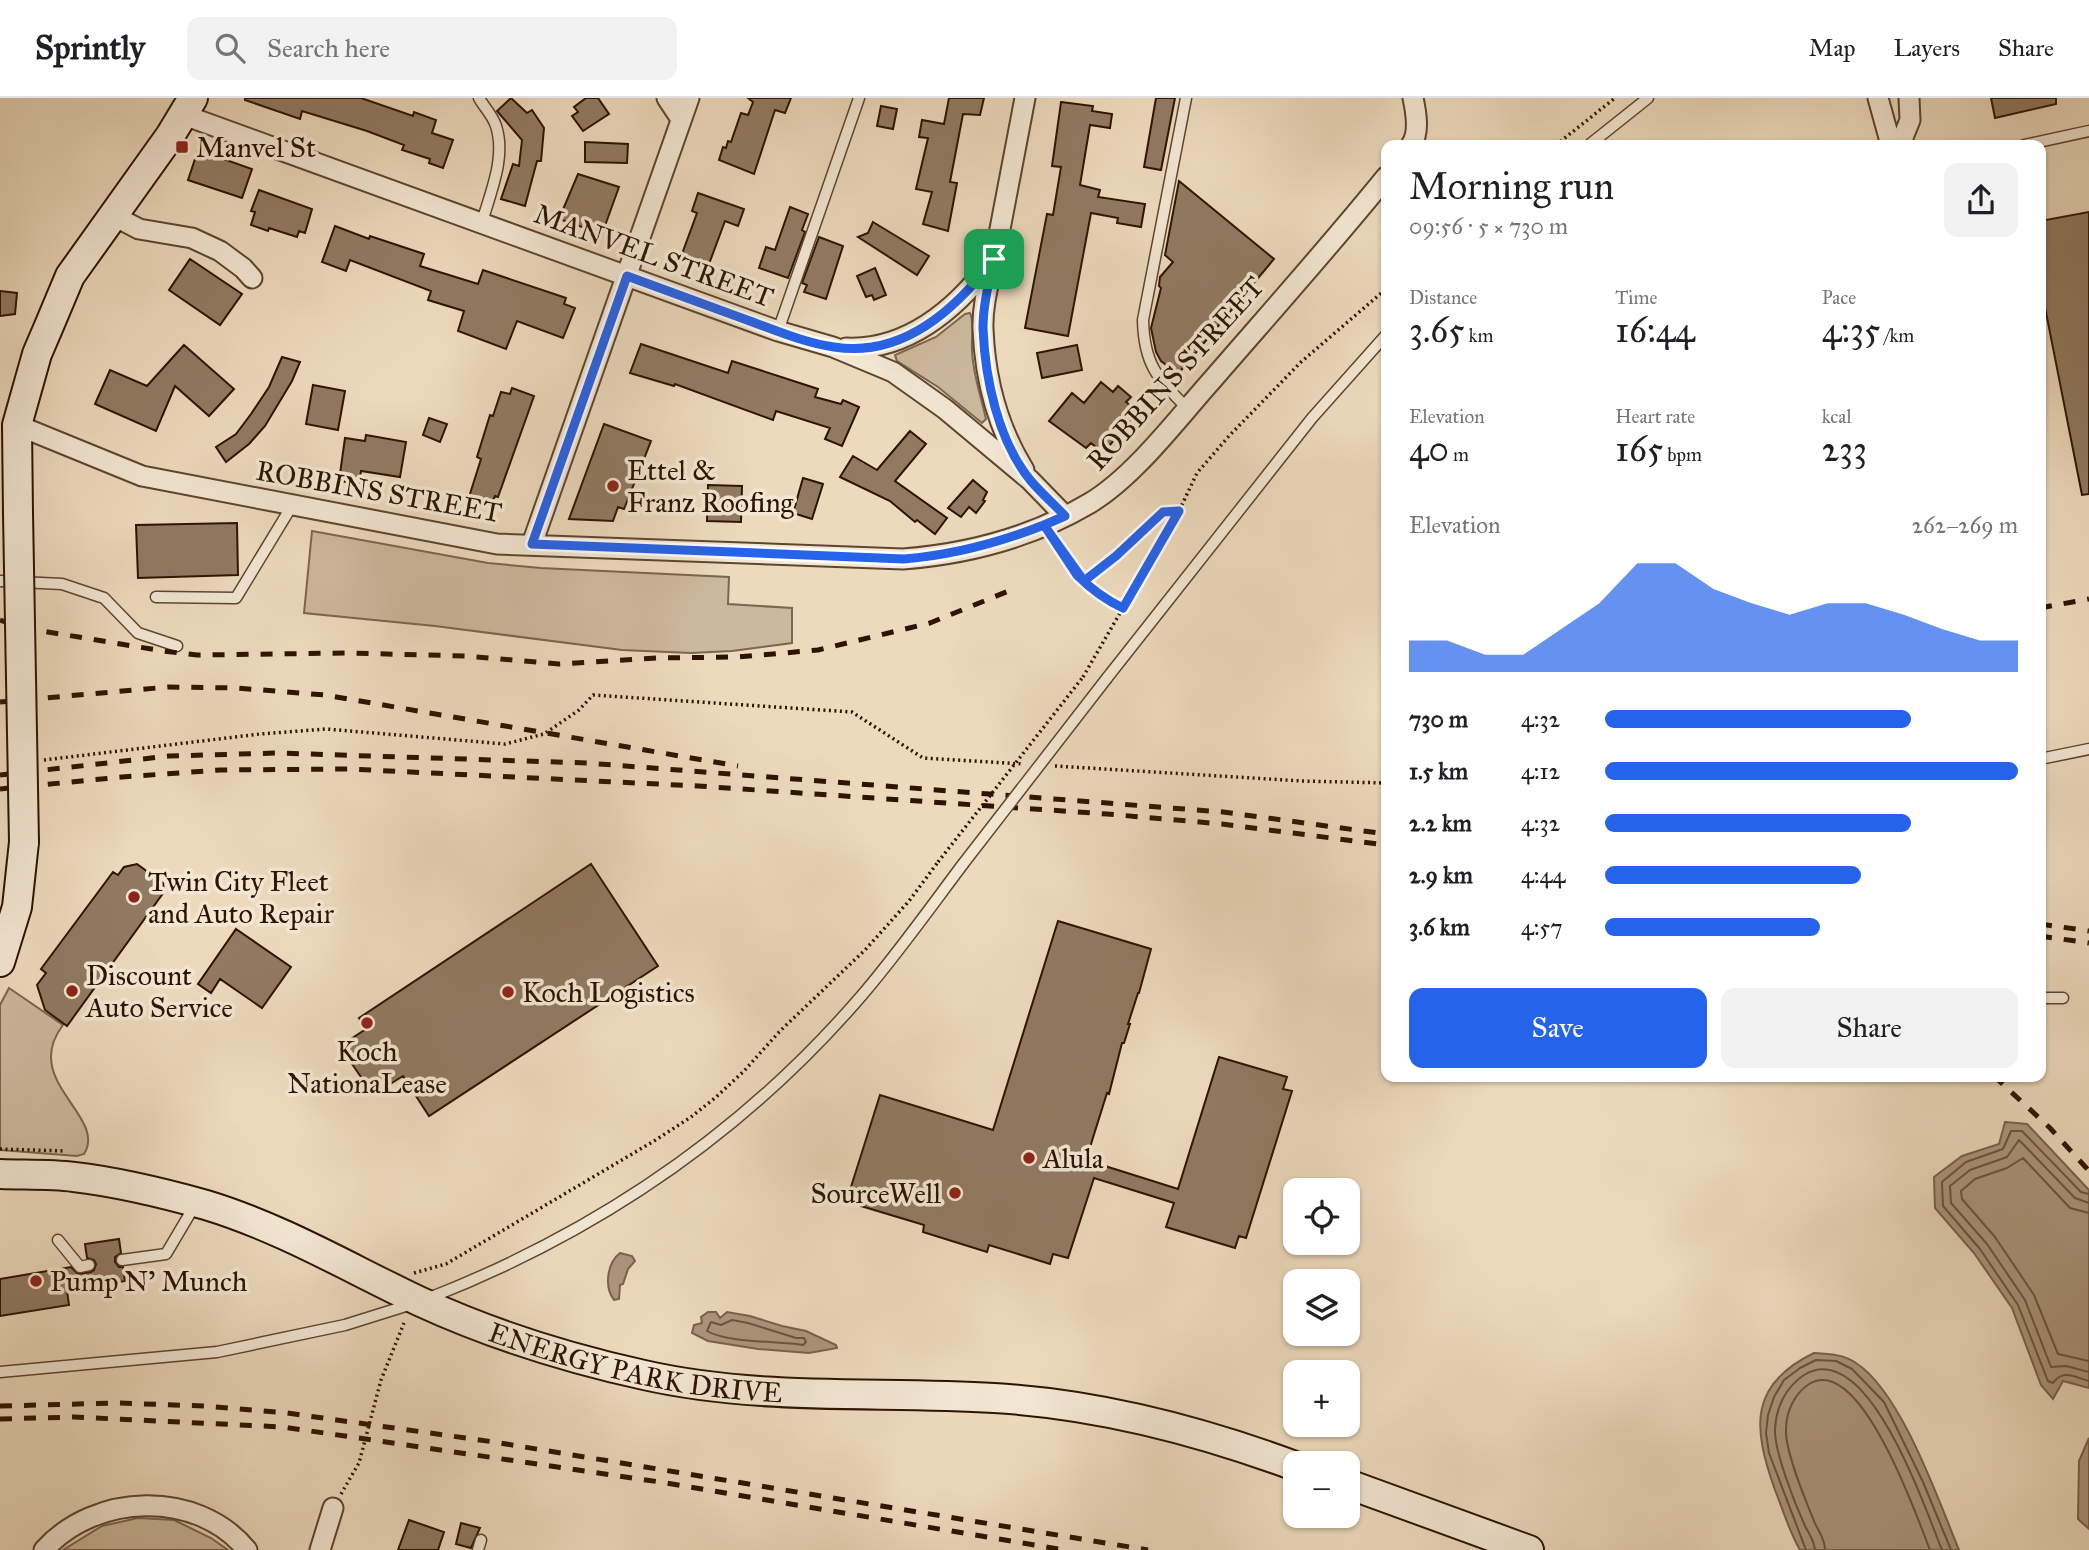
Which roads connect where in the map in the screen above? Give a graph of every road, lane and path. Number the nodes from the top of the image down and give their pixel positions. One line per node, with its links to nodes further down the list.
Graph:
1 (479, 98): 23 (lane)
2 (667, 98): 13 (street)
3 (689, 98): 13 (street)
4 (859, 98): 28 (lane)
5 (1025, 98): 24 (street)
6 (1185, 98): 31 (lane)
7 (1615, 98): 16 (path)
8 (1648, 98): 17 (lane)
9 (1878, 98): 18 (street)
10 (1909, 98): 19 (street)
11 (189, 107): 22 (street); 23 (street, MANVEL STREET)
12 (1415, 107): 15 (street)
13 (681, 120): 25 (street)
14 (2089, 131): 20 (lane)
15 (1415, 140)
16 (1562, 140)
17 (1595, 140)
18 (1890, 140)
19 (1902, 140)
20 (2046, 140)
21 (1381, 183): 31 (street, ROBBINS STREET)
22 (112, 215): 26 (street); 32 (street)
23 (482, 222): 25 (street, MANVEL STREET)
24 (994, 259): 30 (street); 33 (street)
25 (627, 276): 28 (street, MANVEL STREET); 38 (street)
26 (252, 278)
27 (1381, 293): 35 (path)
28 (778, 331): 30 (street, MANVEL STREET)
29 (1381, 341): 61 (lane, bridge)
30 (833, 347): 33 (street, MANVEL STREET)
31 (1187, 408): 36 (street, ROBBINS STREET)
32 (17, 425): 34 (street, ROBBINS STREET); 50 (street, bridge)
33 (1030, 480): 36 (street, MANVEL STREET)
34 (293, 504): 38 (street, ROBBINS STREET); 41 (lane)
35 (1179, 511): 40 (path); 42 (path)
36 (1065, 516): 37 (street, ROBBINS STREET)
37 (1044, 525): 38 (street, ROBBINS STREET); 40 (path)
38 (532, 544)
39 (0, 581): 43 (lane)
40 (1084, 581): 42 (path)
41 (156, 597)
42 (1123, 608): 60 (path, bridge)
43 (177, 646)
44 (2089, 749): 45 (lane)
45 (2046, 757)
46 (38, 760): 47 (path)
47 (1031, 765)
48 (1044, 766): 49 (path)
49 (1381, 783)
50 (0, 962)
51 (2046, 998): 52 (lane)
52 (2063, 998)
53 (0, 1149): 54 (path)
54 (66, 1151)
55 (0, 1174): 56 (street, ENERGY PARK DRIVE)
56 (196, 1203): 58 (lane); 61 (street, ENERGY PARK DRIVE)
57 (58, 1240): 59 (lane)
58 (122, 1260)
59 (89, 1265)
60 (414, 1273)
61 (412, 1312): 62 (lane); 63 (street, ENERGY PARK DRIVE); 65 (path)
62 (0, 1372)
63 (1283, 1462)
64 (1360, 1488): 69 (street)
65 (333, 1508): 68 (street)
66 (44, 1550): 67 (street)
67 (247, 1550)
68 (320, 1550)
69 (1529, 1550)

